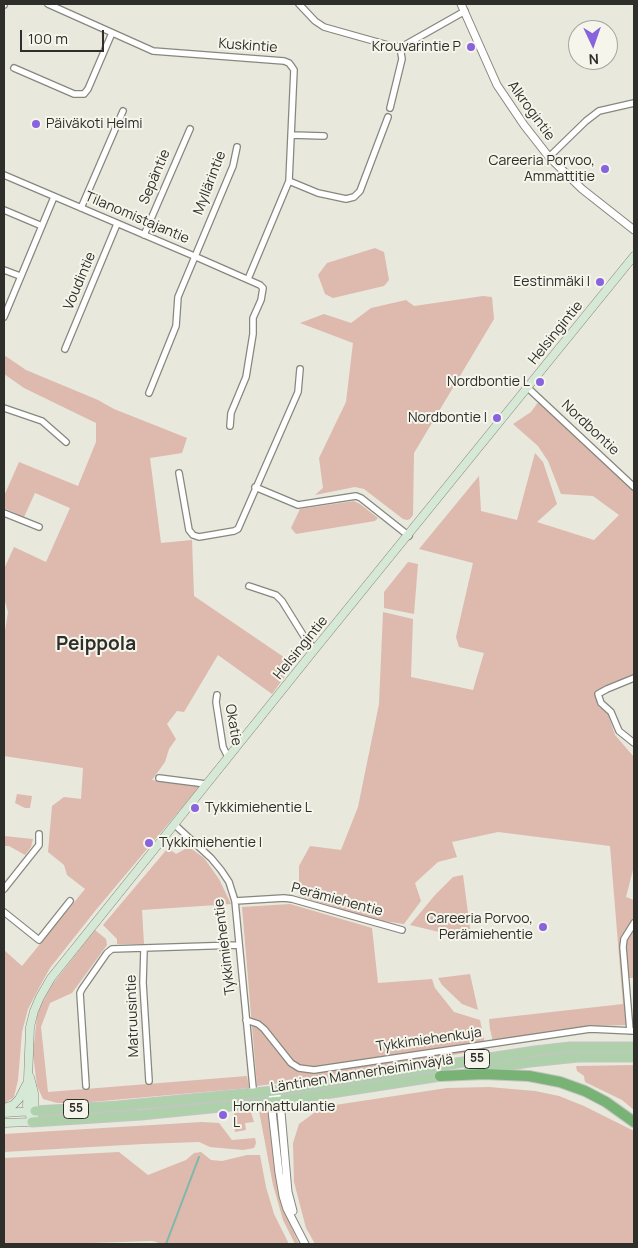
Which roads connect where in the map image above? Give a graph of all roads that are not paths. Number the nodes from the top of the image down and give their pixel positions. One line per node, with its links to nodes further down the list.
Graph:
1 (48, 4): 5 (street, Kuskintie)
2 (299, 4): 6 (street)
3 (461, 4): 4 (street, Alkrogintie)
4 (465, 11): 6 (street); 16 (street, Alkrogintie)
5 (112, 33): 7 (street); 13 (street, Kuskintie)
6 (400, 47): 9 (street)
7 (14, 68)
8 (634, 103): 16 (street)
9 (390, 108)
10 (123, 111): 20 (street)
11 (388, 117): 18 (street)
12 (190, 129): 25 (street, Sepäntie)
13 (290, 135): 14 (street); 18 (street, Kuskintie)
14 (324, 136)
15 (237, 147): 26 (street, Myllärintie)
16 (549, 156): 24 (street, Alkrogintie)
17 (4, 175): 19 (street, Tilanomistajantie)
18 (289, 181): 30 (street, Kuskintie)
19 (54, 197): 20 (street, Tilanomistajantie); 23 (street)
20 (81, 208): 22 (street, Tilanomistajantie)
21 (4, 210): 23 (street)
22 (118, 224): 25 (street, Tilanomistajantie); 32 (street, Voudintie)
23 (42, 226): 29 (street)
24 (634, 230)
25 (144, 235): 26 (street, Tilanomistajantie)
26 (194, 256): 30 (street, Tilanomistajantie); 35 (street, Myllärintie)
27 (634, 256): 34 (main road, Helsingintie)
28 (4, 270): 29 (street)
29 (20, 276): 31 (street)
30 (248, 279): 37 (street, Tilanomistajantie)
31 (4, 316)
32 (65, 349)
33 (300, 369): 40 (street)
34 (528, 388): 41 (street, Nordbontie); 44 (main road, Helsingintie)
35 (149, 393)
36 (4, 408): 38 (street)
37 (230, 426)
38 (66, 442)
39 (180, 472): 40 (street)
40 (255, 487): 44 (street)
41 (634, 487)
42 (4, 513): 43 (street)
43 (39, 527)
44 (409, 536): 46 (main road, Helsingintie)
45 (249, 586): 46 (street)
46 (315, 649): 50 (main road, Helsingintie)
47 (634, 678): 49 (street)
48 (218, 695): 50 (street, Okatie)
49 (634, 743)
50 (228, 757): 52 (main road, Helsingintie)
51 (159, 778): 52 (street)
52 (206, 784): 53 (main road, Helsingintie)
53 (175, 825): 57 (street, Tykkimiehentie); 67 (main road, Helsingintie)
54 (39, 834): 55 (street)
55 (4, 889)
56 (70, 901): 58 (street)
57 (235, 901): 60 (street, Perämiehentie); 61 (street, Tykkimiehentie)
58 (4, 912)
59 (634, 923): 64 (street)
60 (402, 930)
61 (238, 946): 62 (street); 63 (street, Tykkimiehentie)
62 (144, 949): 69 (street, Matruusintie); 71 (street)
63 (246, 1020): 64 (street, Tykkimiehenkuja); 72 (street, Tykkimiehentie)
64 (632, 1031)
65 (634, 1046): 73 (main road, Läntinen Mannerheiminväylä / 55)
66 (634, 1057): 68 (main road, Läntinen Mannerheiminväylä / 55)
67 (29, 1073): 70 (main road, Helsingintie); 76 (main road, Helsingintie)
68 (440, 1076): 74 (main road, Läntinen Mannerheiminväylä / 55); 79 (highway)
69 (149, 1081)
70 (27, 1083): 75 (main road, Helsingintie); 76 (main road, Helsingintie)
71 (86, 1086)
72 (253, 1088)
73 (274, 1091): 74 (street); 76 (main road, Läntinen Mannerheiminväylä / 55)
74 (276, 1101): 78 (main road, Läntinen Mannerheiminväylä / 55); 81 (street)
75 (4, 1108)
76 (31, 1111): 77 (main road, Läntinen Mannerheiminväylä); 78 (main road, Helsingintie)
77 (4, 1113)
78 (32, 1122): 80 (main road, Läntinen Mannerheiminväylä)
79 (634, 1122)
80 (4, 1123)
81 (305, 1244)

